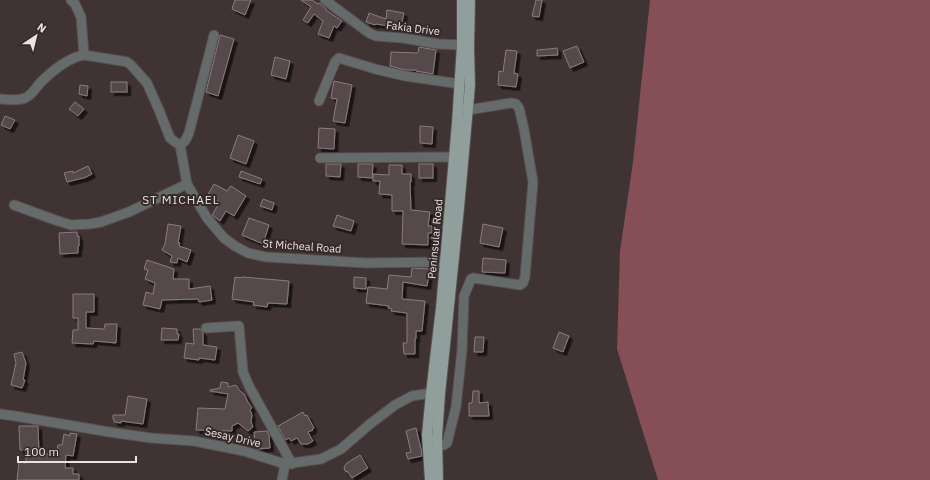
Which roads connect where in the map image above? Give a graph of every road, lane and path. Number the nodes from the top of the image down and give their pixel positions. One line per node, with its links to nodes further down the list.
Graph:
1 (71, 0): 7 (street)
2 (325, 0): 6 (street, Fakia Drive)
3 (462, 0): 6 (main road, Peninsular Road)
4 (470, 0): 8 (main road, Peninsular Road)
5 (214, 35): 12 (street)
6 (462, 45): 8 (main road, Peninsular Road)
7 (84, 54): 9 (street); 12 (street)
8 (465, 84): 10 (street); 11 (main road, Peninsular Road); 13 (main road, Peninsular Road)
9 (0, 99)
10 (319, 101)
11 (468, 110): 19 (main road, Peninsular Road); 21 (street)
12 (180, 145): 15 (street, St Micheal Road)
13 (454, 157): 14 (street); 17 (main road, Peninsular Road)
14 (320, 158)
15 (187, 184): 16 (street); 17 (street, St Micheal Road)
16 (14, 205)
17 (445, 262): 19 (main road, Peninsular Road)
18 (206, 328): 22 (street)
19 (435, 394): 21 (main road, Peninsular Road); 22 (street, Sesay Drive); 24 (main road, Peninsular Road)
20 (0, 414): 22 (street, Sesay Drive)
21 (437, 445): 25 (main road, Peninsular Road)
22 (289, 464): 23 (street)
23 (282, 480)
24 (430, 480)
25 (438, 480)

